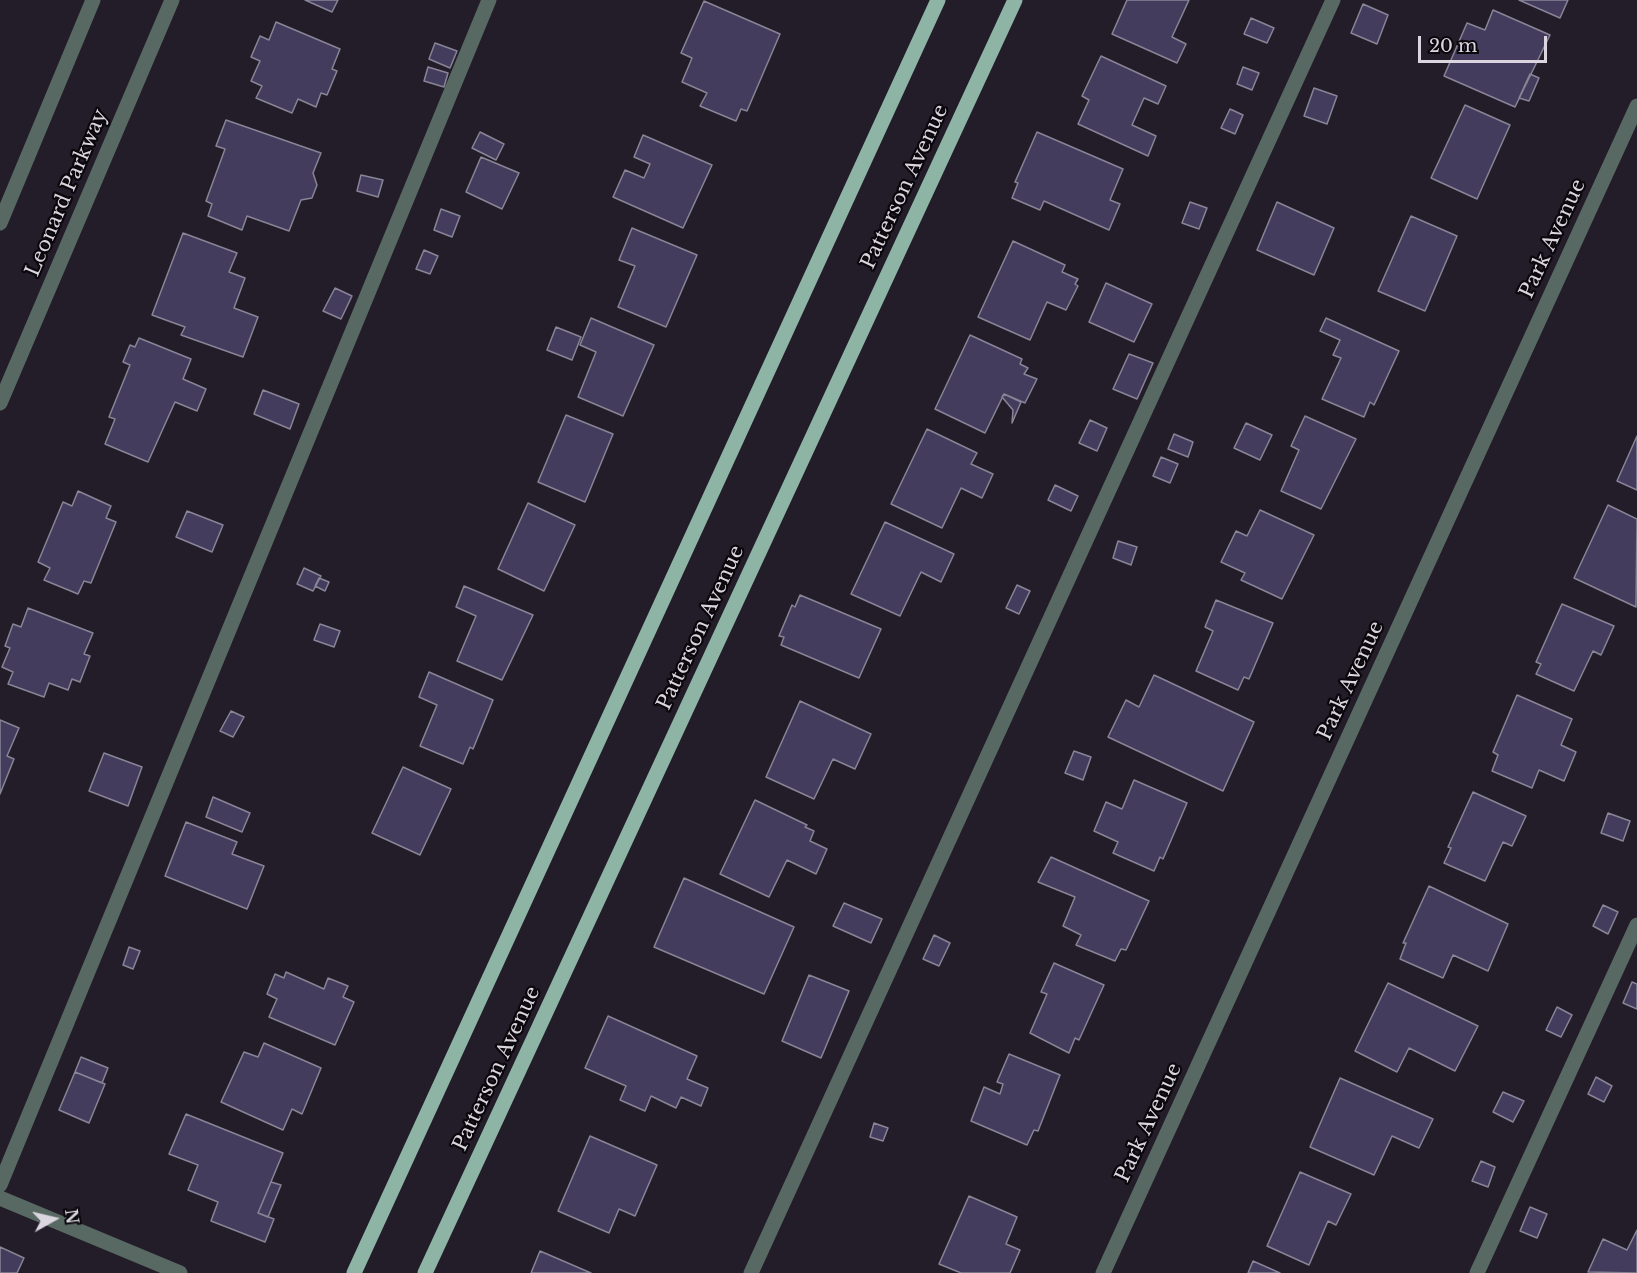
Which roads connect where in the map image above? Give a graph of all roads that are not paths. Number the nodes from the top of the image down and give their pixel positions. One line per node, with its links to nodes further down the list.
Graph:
1 (93, 0): 8 (street)
2 (172, 0): 9 (street, Leonard Parkway)
3 (489, 0): 11 (street)
4 (938, 0): 14 (main road)
5 (1015, 0): 15 (main road, Patterson Avenue)
6 (1334, 0): 16 (street)
7 (1637, 106): 17 (street, Park Avenue)
8 (0, 223)
9 (0, 403)
10 (1637, 925): 18 (street)
11 (0, 1185)
12 (0, 1198): 13 (street)
13 (180, 1273)
14 (354, 1273)
15 (425, 1273)
16 (751, 1273)
17 (1103, 1273)
18 (1477, 1273)

